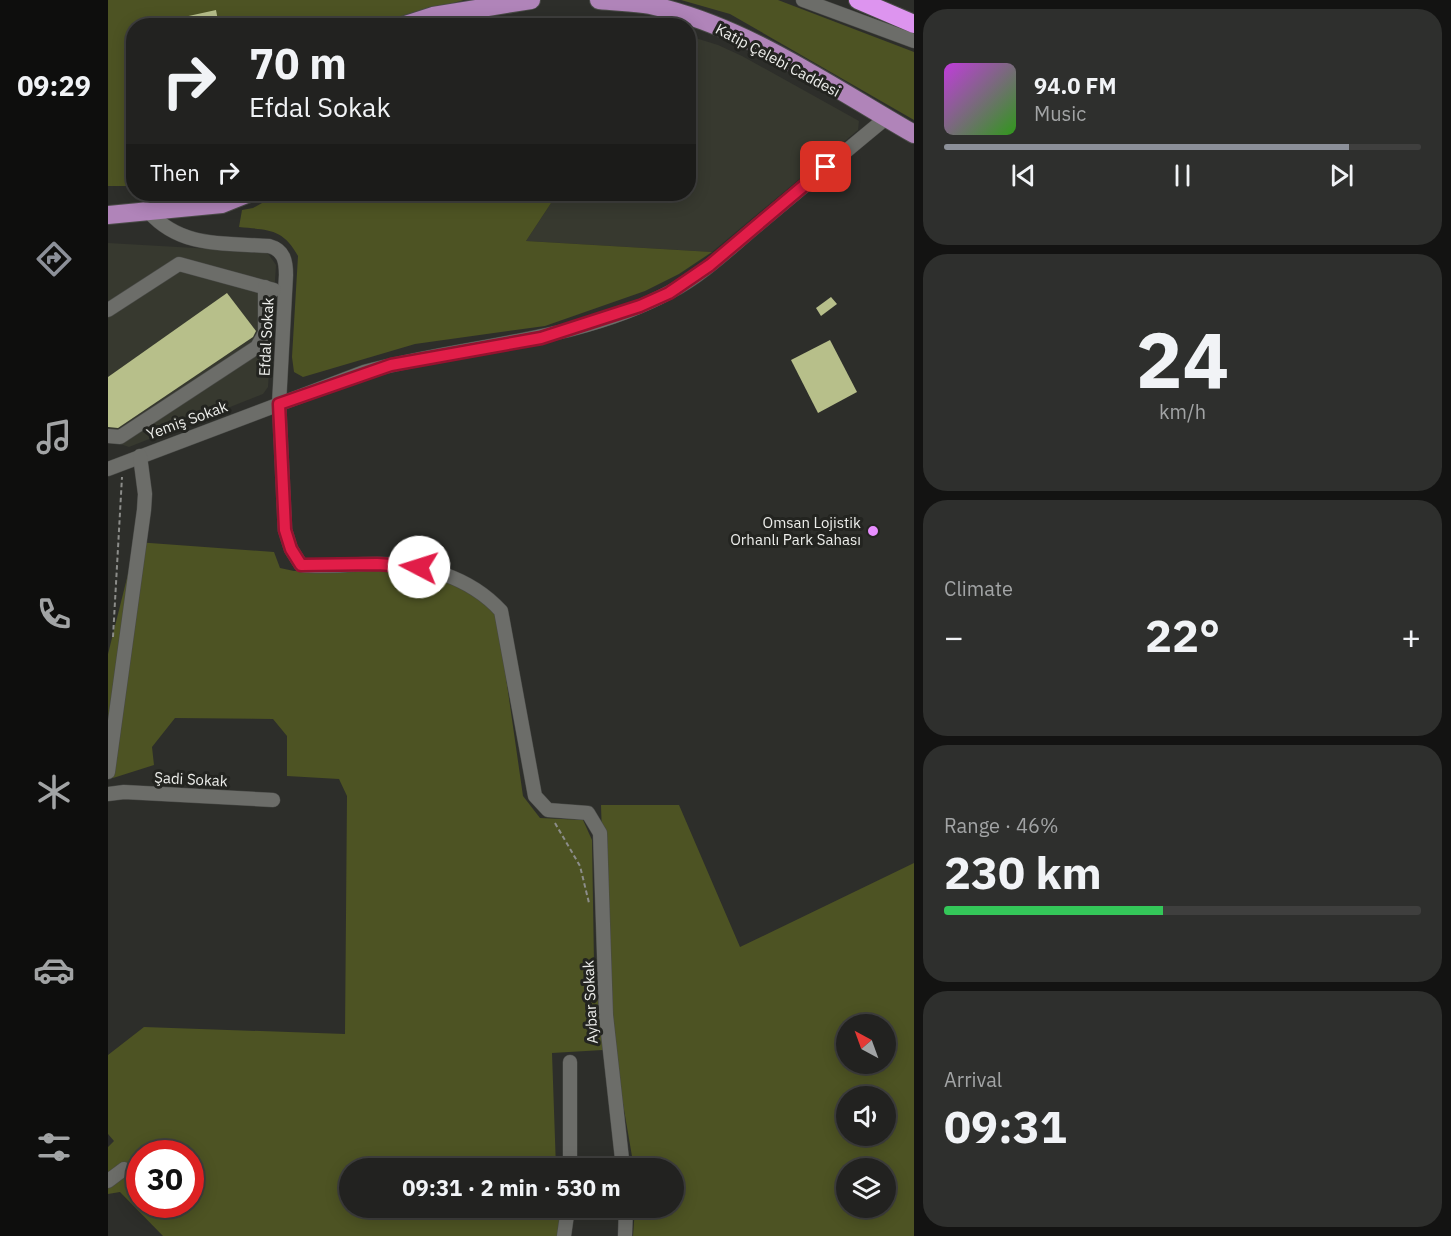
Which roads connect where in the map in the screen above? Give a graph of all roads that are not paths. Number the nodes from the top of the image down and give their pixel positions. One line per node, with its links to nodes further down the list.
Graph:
1 (531, 0): 5 (main road)
2 (599, 0): 6 (main road, Katip Çelebi Caddesi)
3 (803, 0): 9 (street)
4 (858, 0): 8 (highway)
5 (427, 18)
6 (694, 18)
7 (696, 19): 10 (main road, Katip Çelebi Caddesi)
8 (914, 24)
9 (914, 41)
10 (886, 118): 11 (main road, Katip Çelebi Caddesi); 18 (street, Yemiş Sokak)
11 (914, 134)
12 (230, 201): 13 (main road)
13 (149, 212): 14 (main road); 16 (street, Efdal Sokak)
14 (108, 214)
15 (265, 287): 16 (street); 17 (street); 19 (street)
16 (285, 293): 18 (street, Efdal Sokak)
17 (108, 310)
18 (279, 404): 20 (street, Yemiş Sokak); 25 (street, Efdal Sokak)
19 (108, 436)
20 (140, 456): 21 (street, Yemiş Sokak); 22 (street)
21 (108, 469)
22 (108, 772)
23 (108, 794): 24 (street, Şadi Sokak)
24 (273, 800)
25 (600, 833): 28 (street, Aybar Sokak)
26 (570, 1062): 27 (street)
27 (570, 1158)
28 (622, 1158)
29 (124, 1169): 30 (street)
30 (108, 1181)
31 (567, 1218): 33 (street)
32 (626, 1218): 34 (street)
33 (564, 1236)
34 (625, 1236)

